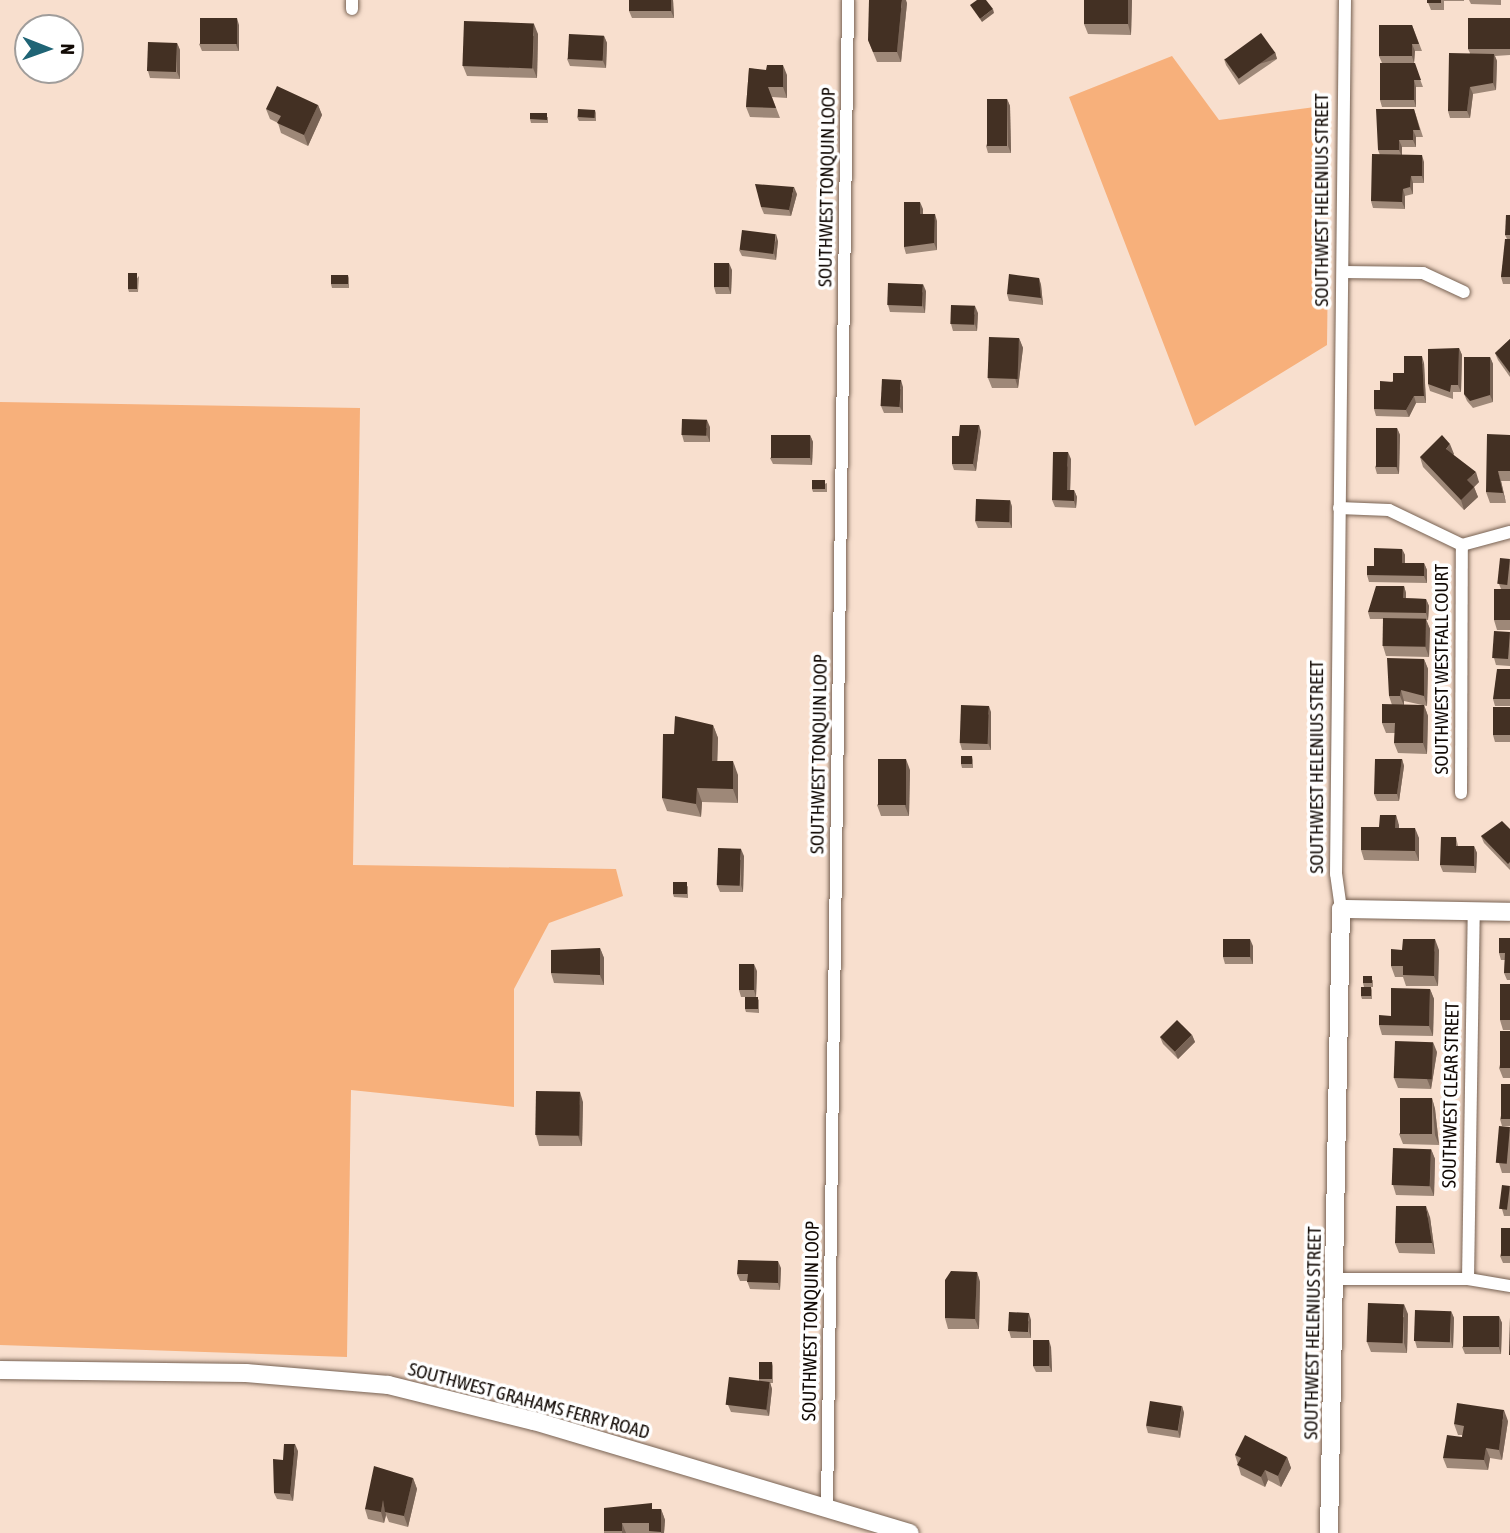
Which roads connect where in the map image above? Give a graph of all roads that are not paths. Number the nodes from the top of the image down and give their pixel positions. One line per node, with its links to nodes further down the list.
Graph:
1 (848, 0): 16 (street, SOUTHWEST TONQUIN LOOP)
2 (1345, 0): 3 (street, SOUTHWEST HELENIUS STREET)
3 (1343, 272): 4 (street); 5 (street, SOUTHWEST HELENIUS STREET)
4 (1465, 292)
5 (1339, 508): 7 (street); 9 (street, SOUTHWEST HELENIUS STREET)
6 (1510, 533): 7 (street)
7 (1462, 545): 8 (street, SOUTHWEST WESTFALL COURT)
8 (1461, 793)
9 (1341, 909): 10 (street); 12 (street, SOUTHWEST HELENIUS STREET)
10 (1474, 911): 11 (street); 13 (street, SOUTHWEST CLEAR STREET)
11 (1510, 912)
12 (1336, 1279): 13 (street); 18 (street, SOUTHWEST HELENIUS STREET)
13 (1468, 1279): 14 (street)
14 (1510, 1286)
15 (0, 1370): 16 (street, SOUTHWEST GRAHAMS FERRY ROAD)
16 (827, 1508): 17 (street, SOUTHWEST GRAHAMS FERRY ROAD)
17 (910, 1533)
18 (1329, 1533)

